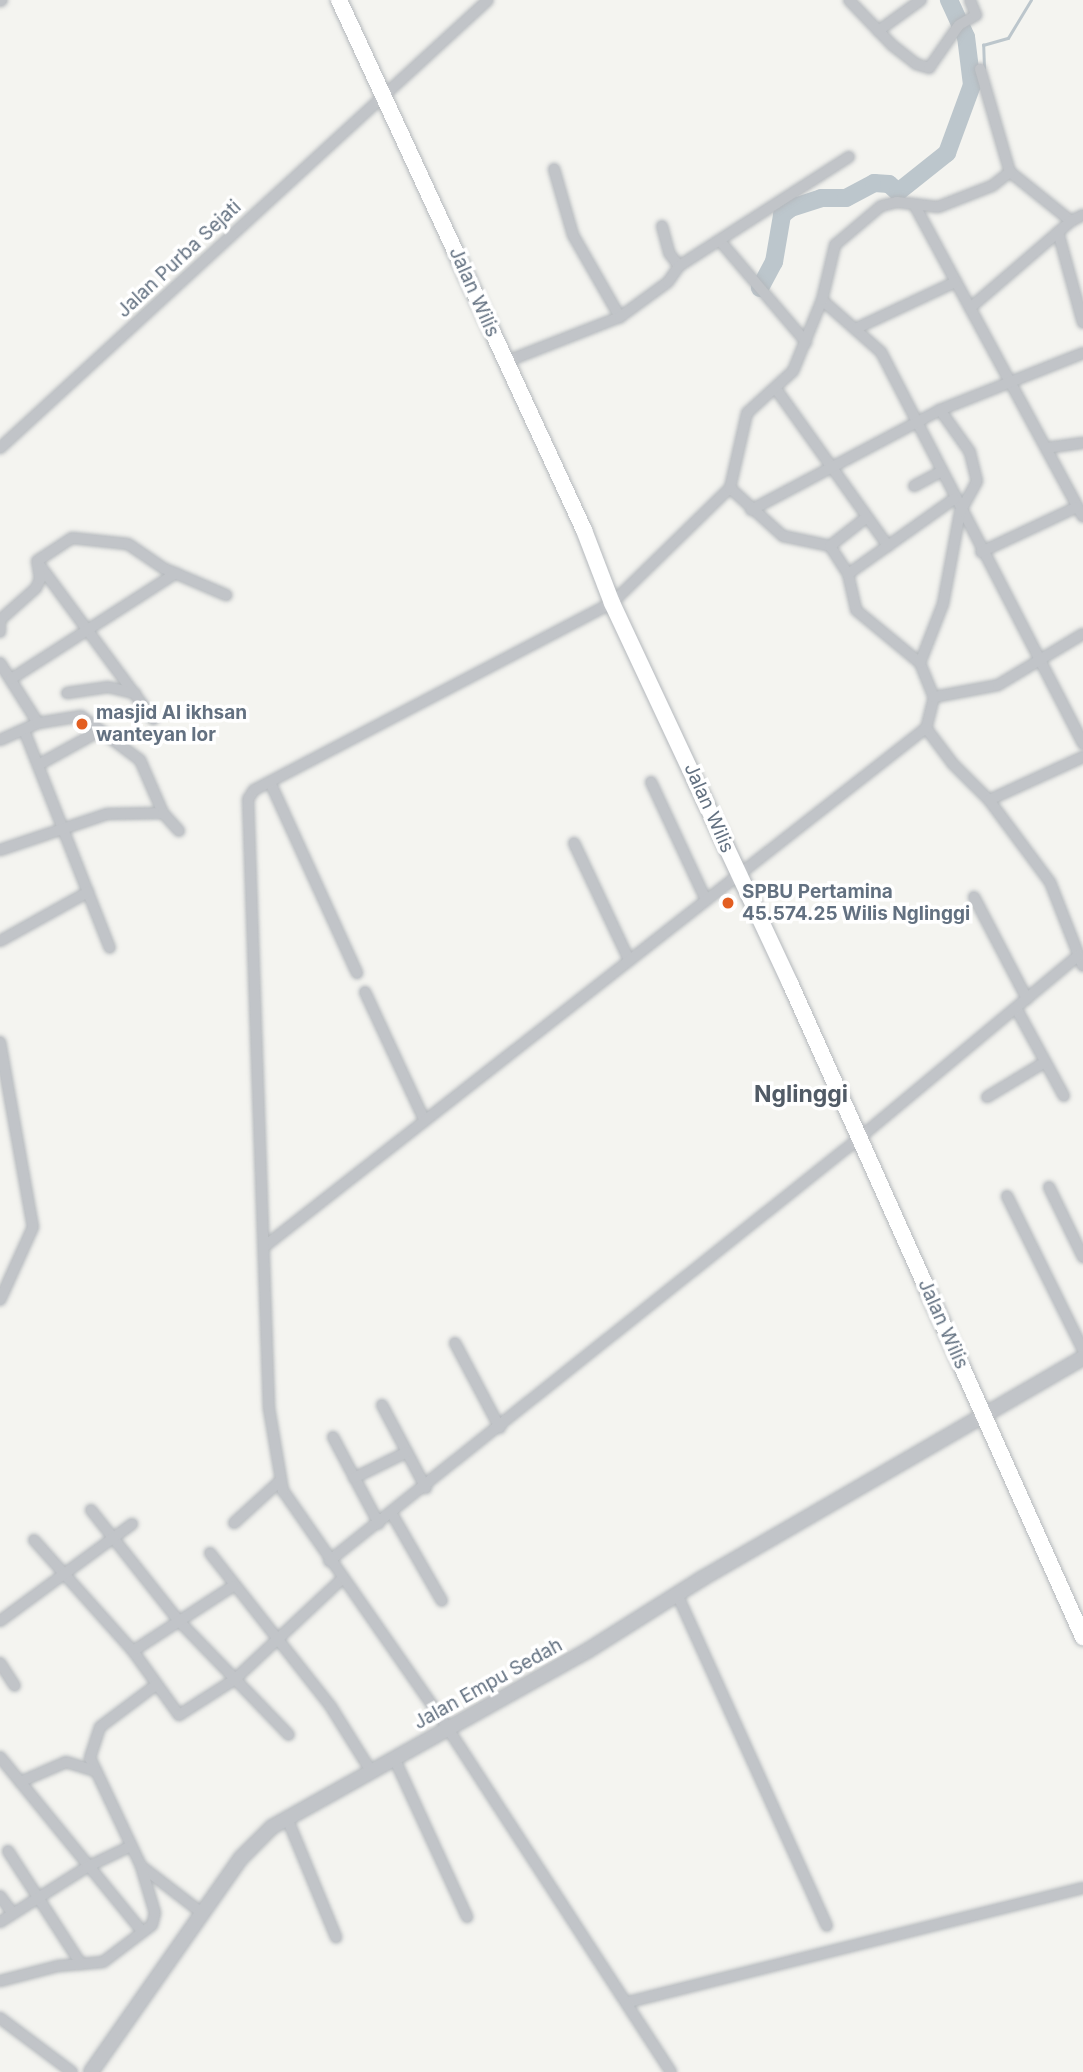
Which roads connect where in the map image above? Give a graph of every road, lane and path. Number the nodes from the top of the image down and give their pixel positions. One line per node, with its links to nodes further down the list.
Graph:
1 (339, 0): 8 (main road, Jalan Wilis)
2 (488, 0): 8 (street, Jalan Purba Sejati)
3 (849, 0): 6 (street)
4 (921, 0): 6 (street)
5 (970, 0): 6 (street)
6 (878, 31)
7 (981, 69): 11 (street)
8 (383, 96): 27 (main road, Jalan Wilis); 33 (street, Jalan Purba Sejati)
9 (849, 157): 17 (street)
10 (554, 169): 22 (street)
11 (1010, 172): 12 (street); 14 (street)
12 (915, 206): 19 (street); 20 (street)
13 (1083, 215): 14 (street)
14 (1071, 221): 16 (street)
15 (662, 226): 18 (street)
16 (1058, 232): 21 (street); 23 (street)
17 (720, 241): 18 (street); 25 (street)
18 (679, 266): 22 (street)
19 (955, 282): 21 (street); 24 (street)
20 (822, 300): 24 (street); 25 (street)
21 (970, 308): 28 (street)
22 (620, 317): 27 (street)
23 (1083, 323)
24 (857, 328): 31 (street)
25 (806, 342): 29 (street)
26 (1083, 353): 28 (street)
27 (505, 362): 51 (main road, Jalan Wilis)
28 (1010, 382): 30 (street); 34 (street)
29 (776, 389): 35 (street); 38 (street)
30 (940, 410): 31 (street); 41 (street)
31 (917, 424): 35 (street); 36 (street)
32 (1083, 443): 34 (street)
33 (0, 448)
34 (1046, 448): 42 (street)
35 (835, 469): 40 (street); 43 (street)
36 (940, 472): 37 (street); 39 (street)
37 (914, 486)
38 (730, 488): 40 (street); 51 (street)
39 (954, 499): 41 (street); 45 (street)
40 (751, 510): 44 (street)
41 (960, 512): 46 (street); 57 (street)
42 (1081, 513): 46 (street)
43 (866, 517): 44 (street); 45 (street)
44 (830, 546): 49 (street)
45 (888, 546): 49 (street)
46 (981, 552): 55 (street)
47 (37, 561): 48 (street); 52 (street); 53 (street)
48 (176, 573): 50 (street); 52 (street)
49 (848, 574): 57 (street)
50 (226, 595)
51 (611, 603): 71 (street); 79 (main road, Jalan Wilis)
52 (88, 630): 58 (street); 60 (street)
53 (0, 632)
54 (1083, 634): 55 (street)
55 (1037, 659): 61 (street); 68 (street)
56 (0, 663): 58 (street)
57 (920, 663): 61 (street)
58 (10, 679): 63 (street)
59 (67, 693): 60 (street)
60 (135, 694): 62 (street)
61 (934, 697): 64 (street)
62 (153, 719)
63 (37, 723): 65 (street); 66 (street)
64 (926, 728): 73 (street); 79 (street)
65 (24, 730): 67 (street); 70 (street)
66 (98, 732): 70 (street); 74 (street)
67 (0, 740)
68 (1083, 744)
69 (1083, 757): 73 (street)
70 (38, 765): 75 (street)
71 (270, 782): 89 (street); 101 (street)
72 (651, 782): 82 (street)
73 (989, 800): 84 (street)
74 (163, 813): 75 (street); 76 (street)
75 (60, 827): 78 (street); 80 (street)
76 (178, 831)
77 (574, 843): 87 (street)
78 (0, 850)
79 (739, 873): 82 (street); 98 (main road, Jalan Wilis)
80 (88, 892): 85 (street); 86 (street)
81 (974, 897): 91 (street)
82 (706, 900): 87 (street)
83 (1083, 929): 84 (street)
84 (1071, 937): 88 (street)
85 (0, 941)
86 (110, 948)
87 (629, 960): 97 (street)
88 (1081, 961): 91 (street)
89 (357, 973)
90 (365, 992): 97 (street)
91 (1027, 999): 92 (street)
92 (1016, 1008): 94 (street); 98 (street)
93 (0, 1042): 103 (street)
94 (1045, 1062): 95 (street); 96 (street)
95 (1064, 1096)
96 (987, 1097)
97 (425, 1121): 101 (street)
98 (857, 1140): 108 (main road, Jalan Wilis); 109 (street)
99 (1049, 1187): 102 (street)
100 (1007, 1196): 105 (street)
101 (265, 1245): 113 (street)
102 (1083, 1257)
103 (0, 1300)
104 (455, 1343): 109 (street)
105 (1083, 1350)
106 (1083, 1358): 108 (street, Jalan Empu Sedah)
107 (382, 1405): 111 (street)
108 (985, 1416): 127 (street, Jalan Empu Sedah); 131 (main road, Jalan Wilis)
109 (500, 1428): 114 (street)
110 (333, 1437): 112 (street)
111 (407, 1452): 112 (street); 114 (street)
112 (354, 1478): 119 (street)
113 (280, 1481): 117 (street); 123 (street)
114 (426, 1488): 116 (street)
115 (91, 1510): 120 (street)
116 (392, 1514): 119 (street); 128 (street)
117 (234, 1523)
118 (132, 1524): 120 (street)
119 (379, 1524): 123 (street)
120 (113, 1538): 124 (street); 130 (street)
121 (34, 1540): 124 (street)
122 (210, 1553): 126 (street)
123 (330, 1561): 125 (street)
124 (65, 1575): 129 (street); 133 (street)
125 (342, 1579): 132 (street); 138 (street)
126 (233, 1586): 130 (street); 132 (street)
127 (677, 1594): 138 (street, Jalan Empu Sedah); 157 (street)
128 (442, 1601)
129 (0, 1621)
130 (180, 1621): 133 (street); 135 (street)
131 (1083, 1637)
132 (274, 1639): 135 (street); 143 (street)
133 (133, 1651): 136 (street)
134 (1, 1666): 137 (street)
135 (233, 1679): 136 (street); 139 (street)
136 (156, 1685): 142 (street)
137 (15, 1686)
138 (448, 1728): 140 (street, Jalan Empu Sedah); 162 (street)
139 (289, 1735)
140 (394, 1758): 143 (street, Jalan Empu Sedah); 155 (street)
141 (1, 1762): 144 (street)
142 (93, 1770): 144 (street); 146 (street)
143 (370, 1771): 145 (street, Jalan Empu Sedah)
144 (20, 1782): 149 (street)
145 (287, 1818): 153 (street, Jalan Empu Sedah); 159 (street)
146 (129, 1847): 148 (street); 149 (street)
147 (8, 1851): 152 (street)
148 (141, 1866): 153 (street); 158 (street)
149 (87, 1867): 152 (street); 158 (street)
150 (1083, 1888): 162 (street)
151 (0, 1896): 154 (street)
152 (39, 1897): 154 (street); 160 (street)
153 (202, 1913): 165 (street, Jalan Empu Sedah)
154 (13, 1914): 156 (street)
155 (467, 1917)
156 (0, 1922)
157 (827, 1926)
158 (141, 1930): 160 (street)
159 (336, 1937)
160 (81, 1964): 161 (street)
161 (0, 1982)
162 (629, 2002): 166 (street)
163 (0, 2018): 164 (street)
164 (72, 2072)
165 (91, 2072)
166 (671, 2072)

